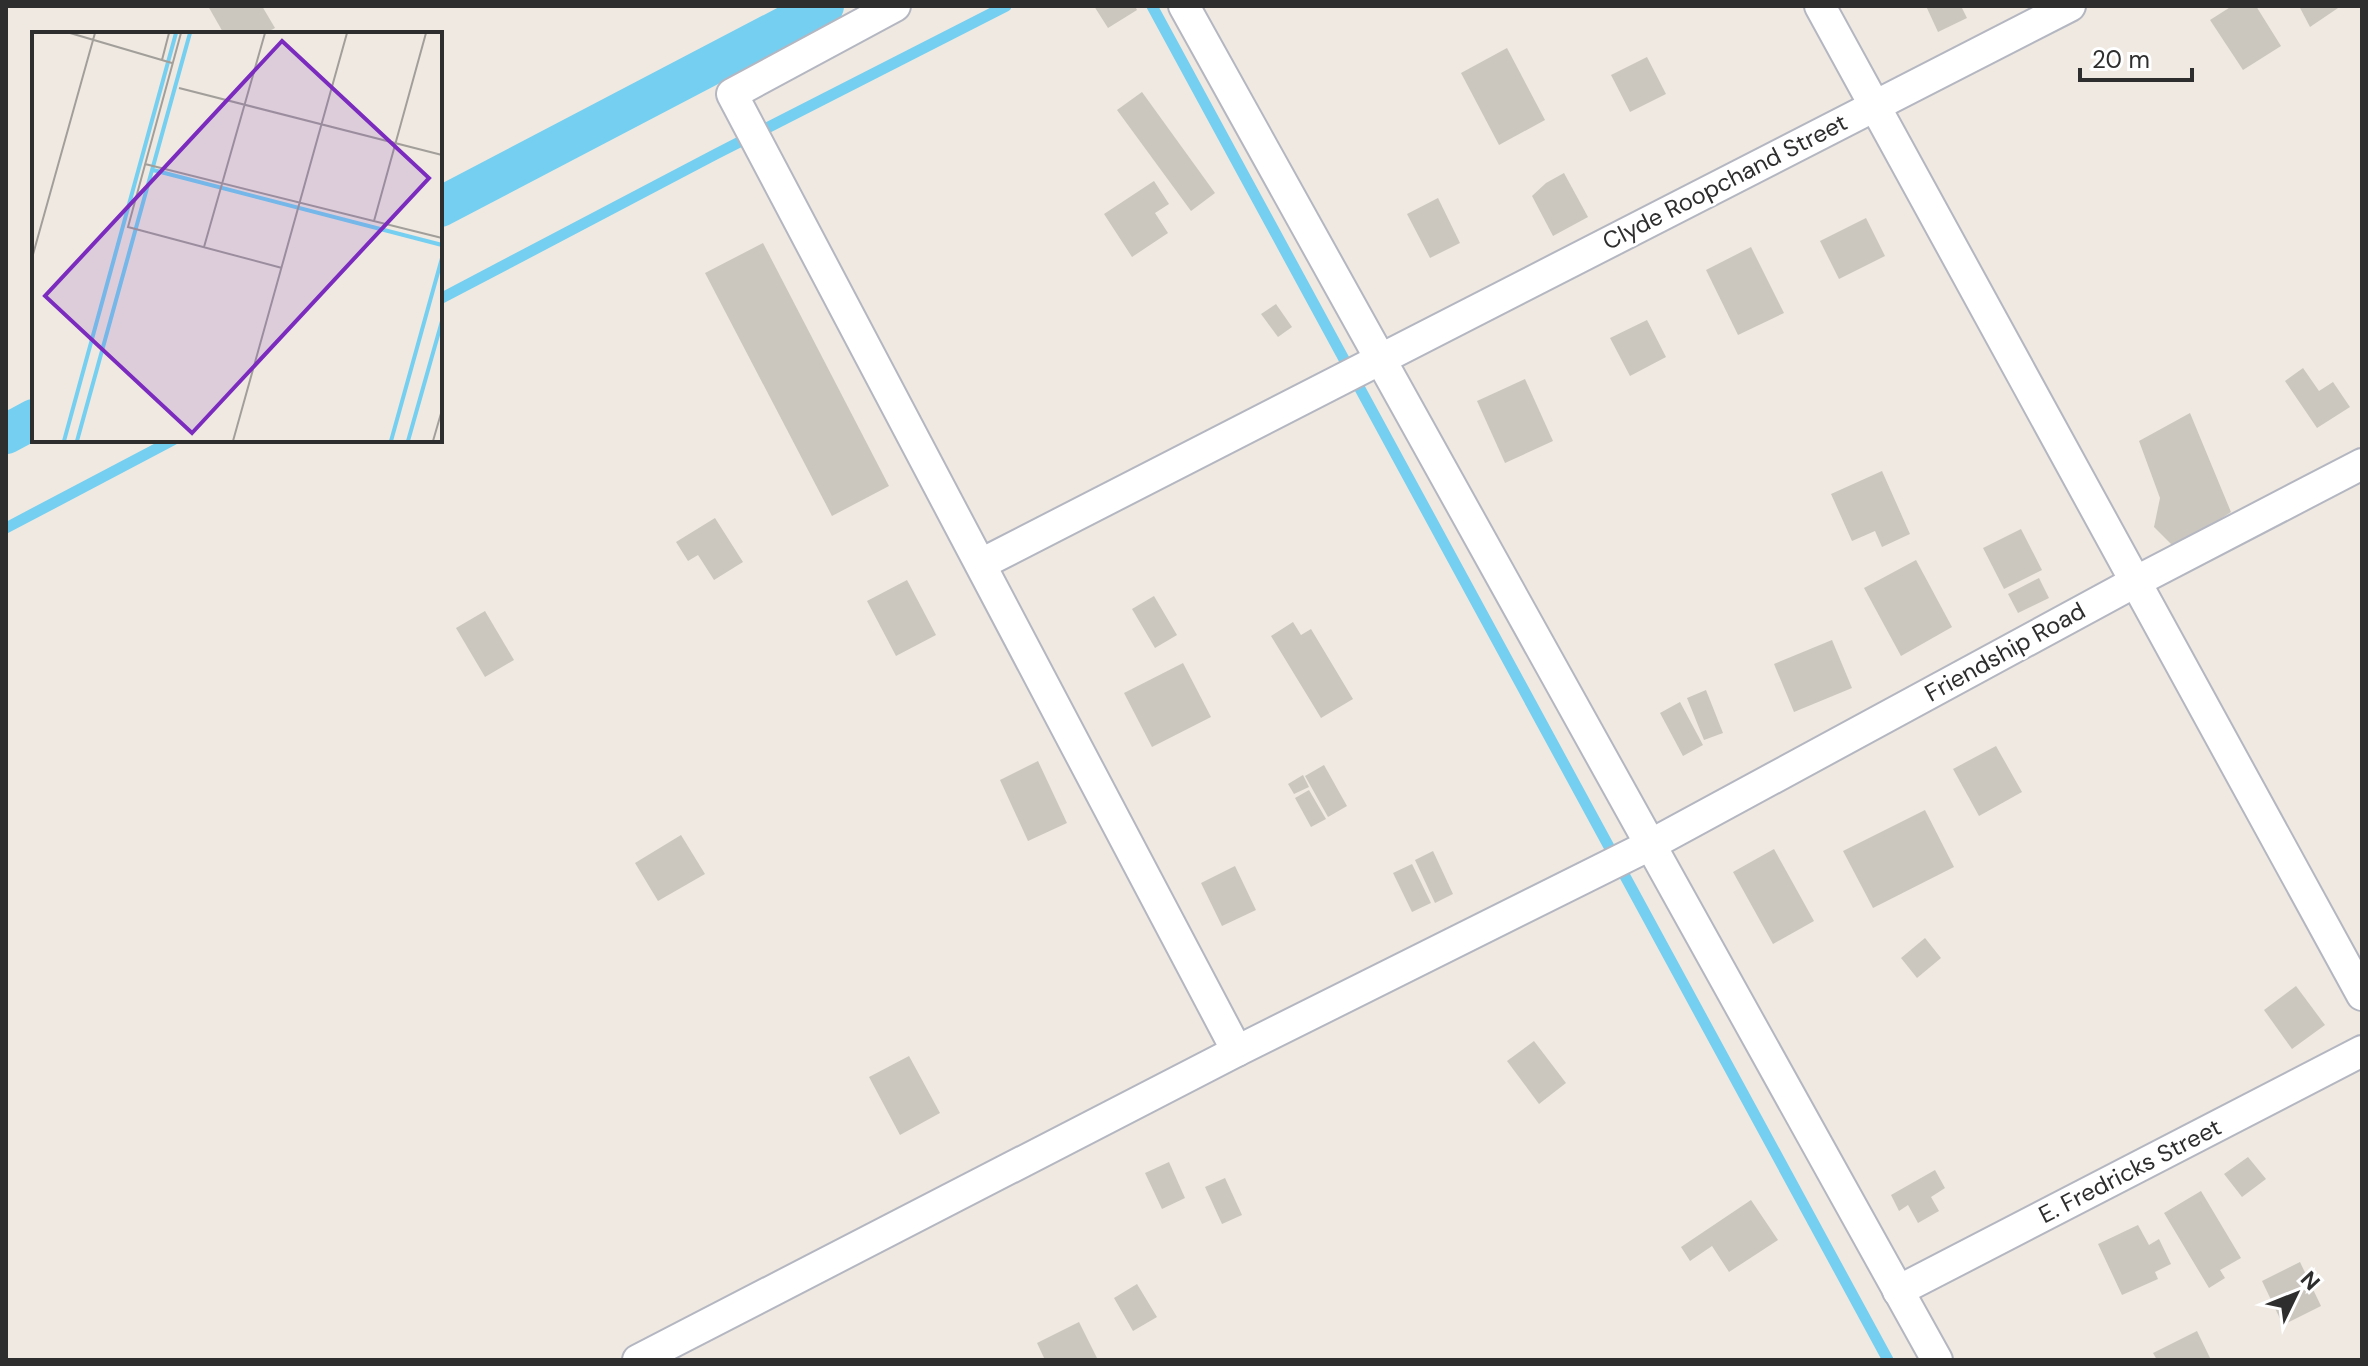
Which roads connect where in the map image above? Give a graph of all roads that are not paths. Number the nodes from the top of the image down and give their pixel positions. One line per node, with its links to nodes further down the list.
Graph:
1 (895, 6): 8 (street)
2 (1184, 6): 6 (street)
3 (1820, 6): 5 (street)
4 (2070, 6): 5 (street, Clyde Roopchand Street)
5 (1875, 106): 6 (street, Clyde Roopchand Street); 9 (street)
6 (1381, 359): 8 (street, Clyde Roopchand Street); 10 (street)
7 (2362, 464): 9 (street, Friendship Road)
8 (981, 564): 12 (street)
9 (2135, 582): 10 (street, Friendship Road); 11 (street)
10 (1650, 845): 12 (street, Friendship Road); 14 (street)
11 (2362, 995)
12 (1237, 1051): 15 (street, Friendship Road)
13 (2362, 1051): 14 (street, E. Fredricks Street)
14 (1898, 1291): 16 (street)
15 (638, 1360)
16 (1937, 1360)

